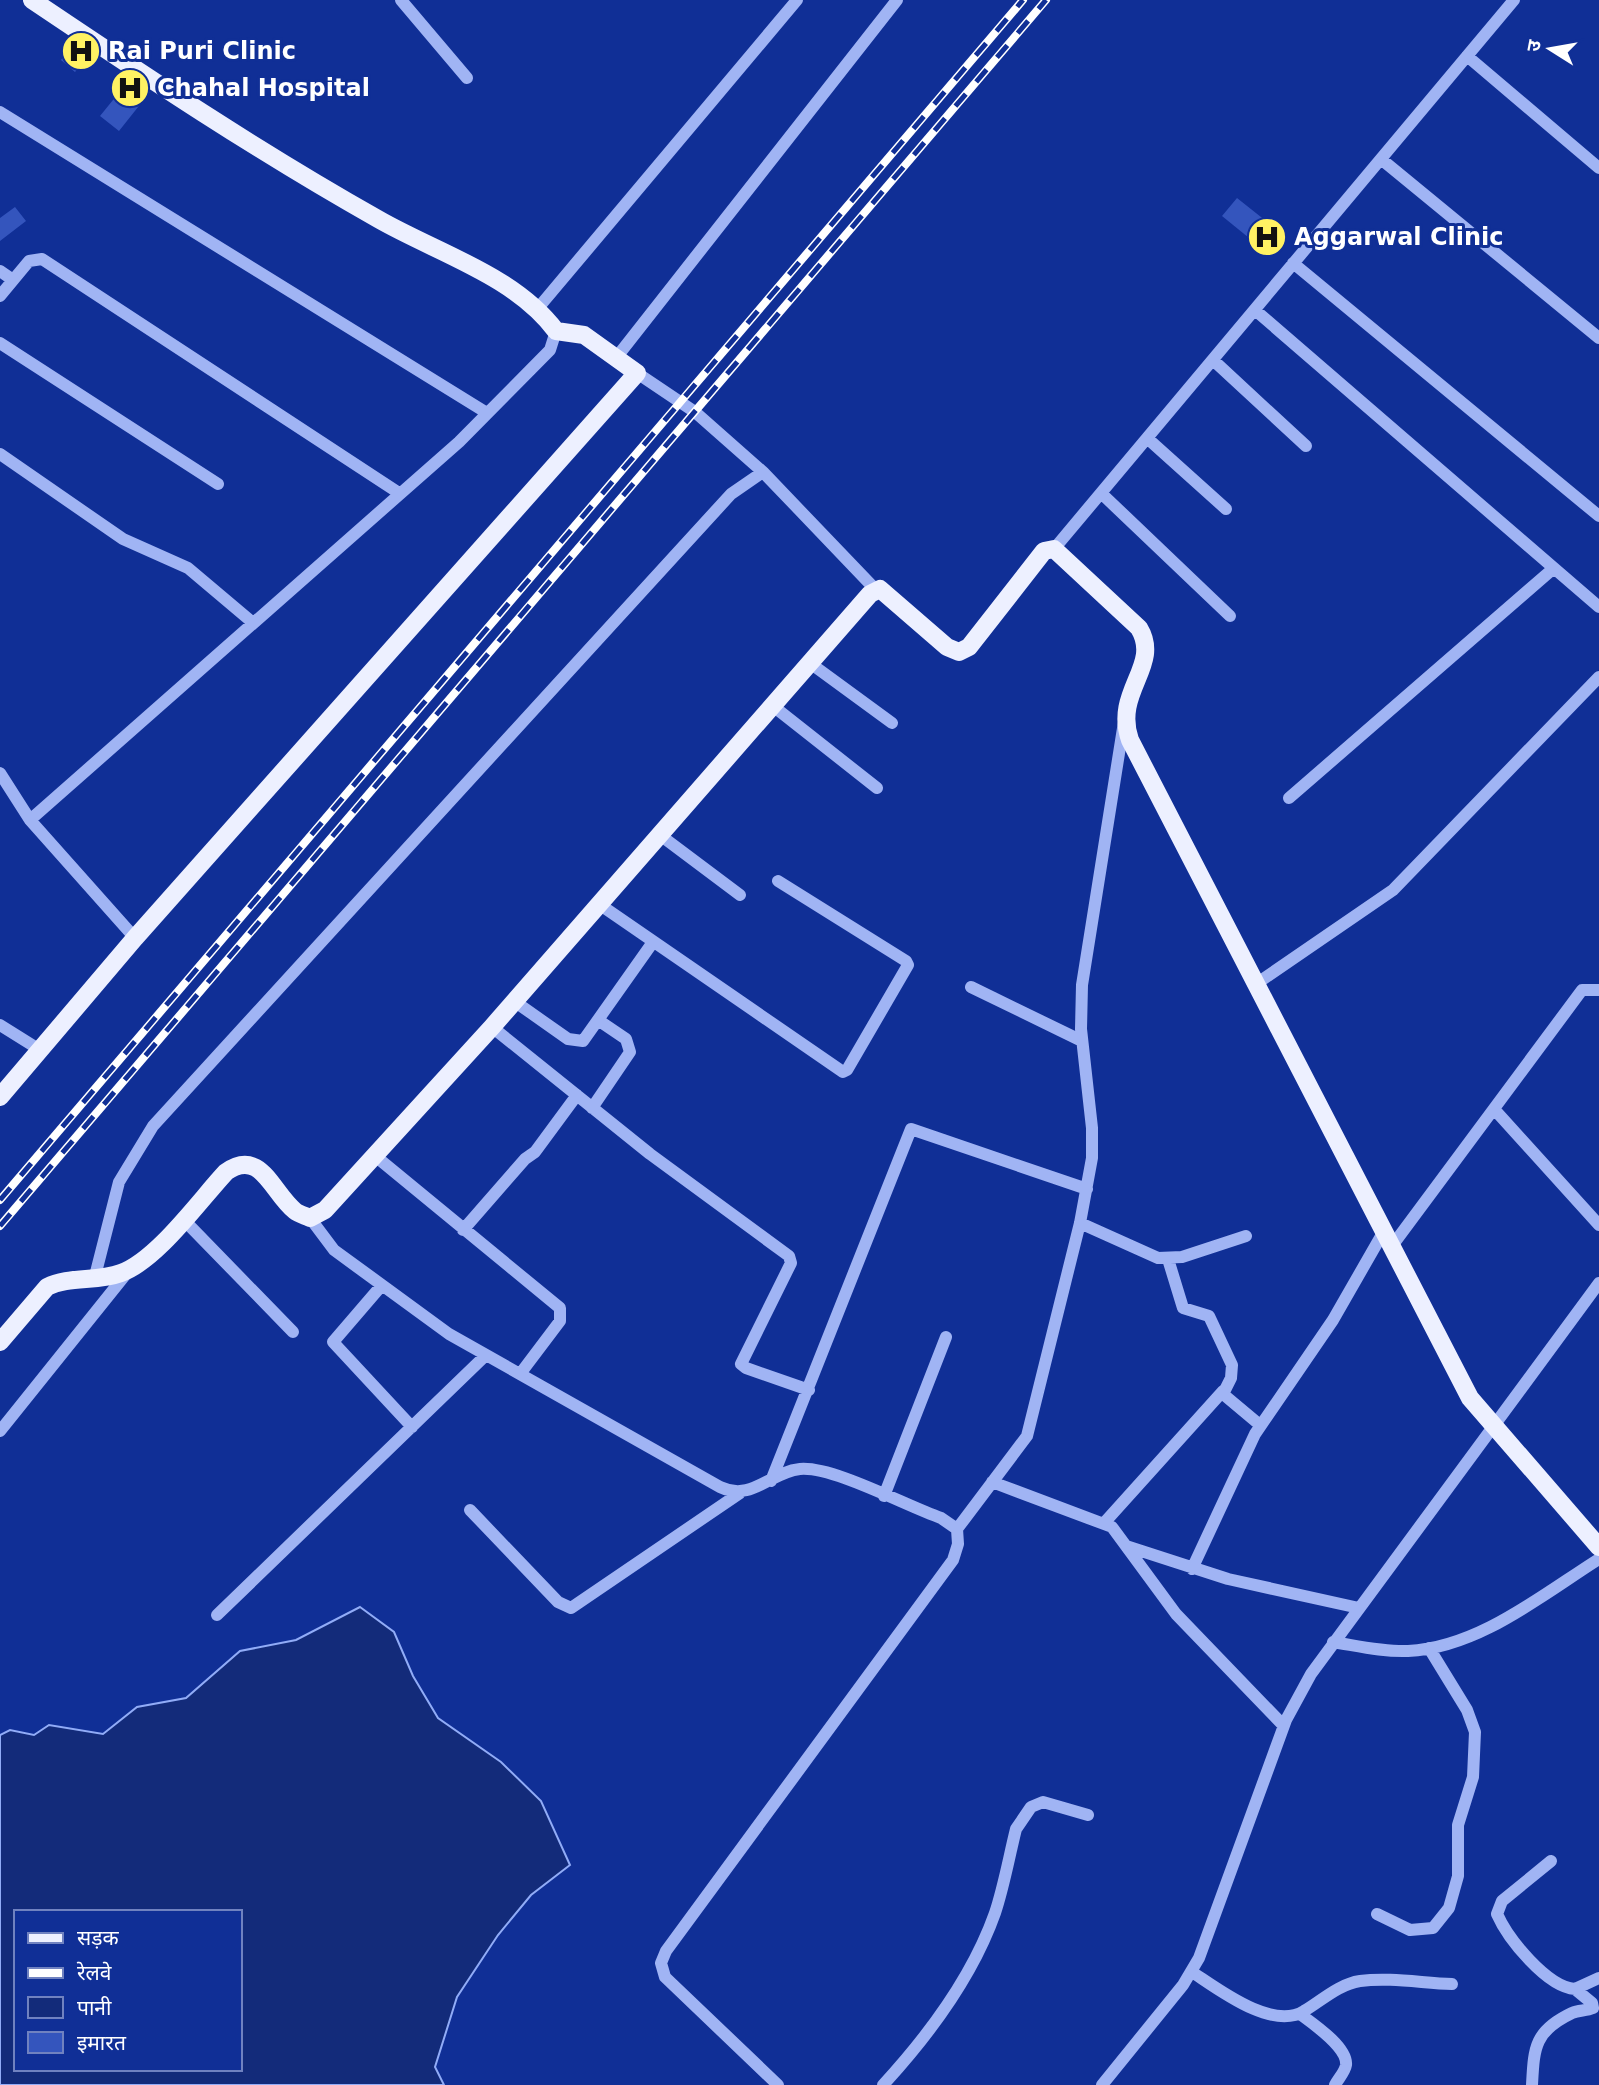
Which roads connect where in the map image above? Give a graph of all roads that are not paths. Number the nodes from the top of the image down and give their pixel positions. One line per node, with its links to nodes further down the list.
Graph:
1 (32, 0): 15 (main road)
2 (401, 0): 7 (street)
3 (797, 0): 15 (street)
4 (897, 0): 20 (street)
5 (1514, 0): 6 (street)
6 (1467, 56): 9 (street); 10 (street)
7 (467, 78)
8 (0, 112): 23 (street)
9 (1381, 159): 11 (street); 18 (street)
10 (1599, 168)
11 (1293, 263): 16 (street); 32 (street)
12 (0, 271): 13 (street)
13 (13, 280): 14 (street); 29 (street)
14 (0, 296)
15 (538, 307): 17 (main road)
16 (1255, 310): 21 (street); 34 (street)
17 (556, 331): 20 (main road); 23 (street)
18 (1599, 338)
19 (0, 343): 28 (street)
20 (617, 358): 22 (main road)
21 (1213, 360): 24 (street); 25 (street)
22 (637, 373): 27 (street); 52 (main road)
23 (487, 413): 29 (street)
24 (1147, 438): 30 (street); 31 (street)
25 (1306, 446)
26 (0, 454): 38 (street)
27 (763, 472): 35 (street); 78 (street)
28 (218, 484)
29 (400, 493): 38 (street)
30 (1101, 494): 33 (street); 37 (street)
31 (1226, 509)
32 (1599, 516)
33 (1054, 549): 35 (main road); 42 (main road)
34 (1554, 568): 36 (street); 46 (street)
35 (875, 589): 39 (main road)
36 (1599, 607)
37 (1230, 616)
38 (252, 622): 47 (street)
39 (810, 663): 41 (main road); 43 (street)
40 (1599, 677): 54 (street)
41 (772, 706): 45 (street); 48 (main road)
42 (1124, 722): 54 (main road); 61 (street)
43 (892, 723)
44 (0, 773): 47 (street)
45 (877, 788)
46 (1289, 798)
47 (30, 820): 52 (street)
48 (660, 835): 50 (street); 51 (main road)
49 (778, 881): 53 (street)
50 (740, 895)
51 (599, 904): 53 (street); 57 (main road)
52 (135, 938): 62 (main road)
53 (653, 942): 58 (street)
54 (1256, 984): 75 (main road)
55 (971, 987): 61 (street)
56 (1599, 990): 66 (street)
57 (514, 1001): 58 (street); 60 (main road)
58 (598, 1020): 65 (street)
59 (0, 1025): 62 (street)
60 (492, 1027): 63 (street); 67 (main road)
61 (1082, 1041): 68 (street)
62 (40, 1049): 64 (main road)
63 (577, 1095): 65 (street); 73 (street)
64 (0, 1097)
65 (592, 1108): 86 (street)
66 (1494, 1109): 72 (street); 75 (street)
67 (374, 1155): 70 (main road); 73 (street)
68 (1087, 1189): 71 (street); 86 (street)
69 (183, 1219): 70 (main road); 77 (main road); 81 (street)
70 (310, 1219): 80 (street)
71 (1080, 1223): 76 (street); 93 (street)
72 (1599, 1226)
73 (463, 1230): 85 (street)
74 (1246, 1236): 76 (street)
75 (1388, 1239): 88 (main road); 89 (street)
76 (1168, 1259): 87 (street)
77 (130, 1269): 78 (main road); 91 (street)
78 (94, 1280): 83 (main road)
79 (1599, 1283): 88 (street)
80 (382, 1284): 84 (street); 90 (street)
81 (293, 1332)
82 (946, 1337): 95 (street)
83 (0, 1342)
84 (486, 1355): 85 (street); 90 (street)
85 (520, 1374): 94 (street)
86 (809, 1390): 92 (street)
87 (1223, 1391): 89 (street); 97 (street)
88 (1493, 1424): 100 (main road); 103 (street)
89 (1260, 1425): 102 (street)
90 (412, 1427): 104 (street)
91 (0, 1431)
92 (771, 1482): 94 (street); 95 (street)
93 (992, 1482): 97 (street); 98 (street)
94 (740, 1493): 96 (street)
95 (884, 1496): 98 (street)
96 (470, 1510)
97 (1105, 1522): 99 (street)
98 (957, 1529): 117 (street)
99 (1126, 1546): 102 (street); 107 (street)
100 (1599, 1547)
101 (1599, 1559): 106 (street)
102 (1192, 1569): 103 (street)
103 (1359, 1608): 105 (street)
104 (218, 1615)
105 (1333, 1642): 106 (street); 107 (street)
106 (1429, 1648): 110 (street)
107 (1284, 1726): 111 (street)
108 (1088, 1815): 118 (street)
109 (1551, 1861): 114 (street)
110 (1377, 1914)
111 (1192, 1972): 115 (street); 116 (street)
112 (1599, 1978): 114 (street)
113 (1452, 1984): 115 (street)
114 (1575, 1989): 121 (street)
115 (1300, 2014): 120 (street)
116 (1106, 2081): 119 (street)
117 (778, 2085)
118 (883, 2085)
119 (1122, 2085)
120 (1335, 2085)
121 (1532, 2085)

